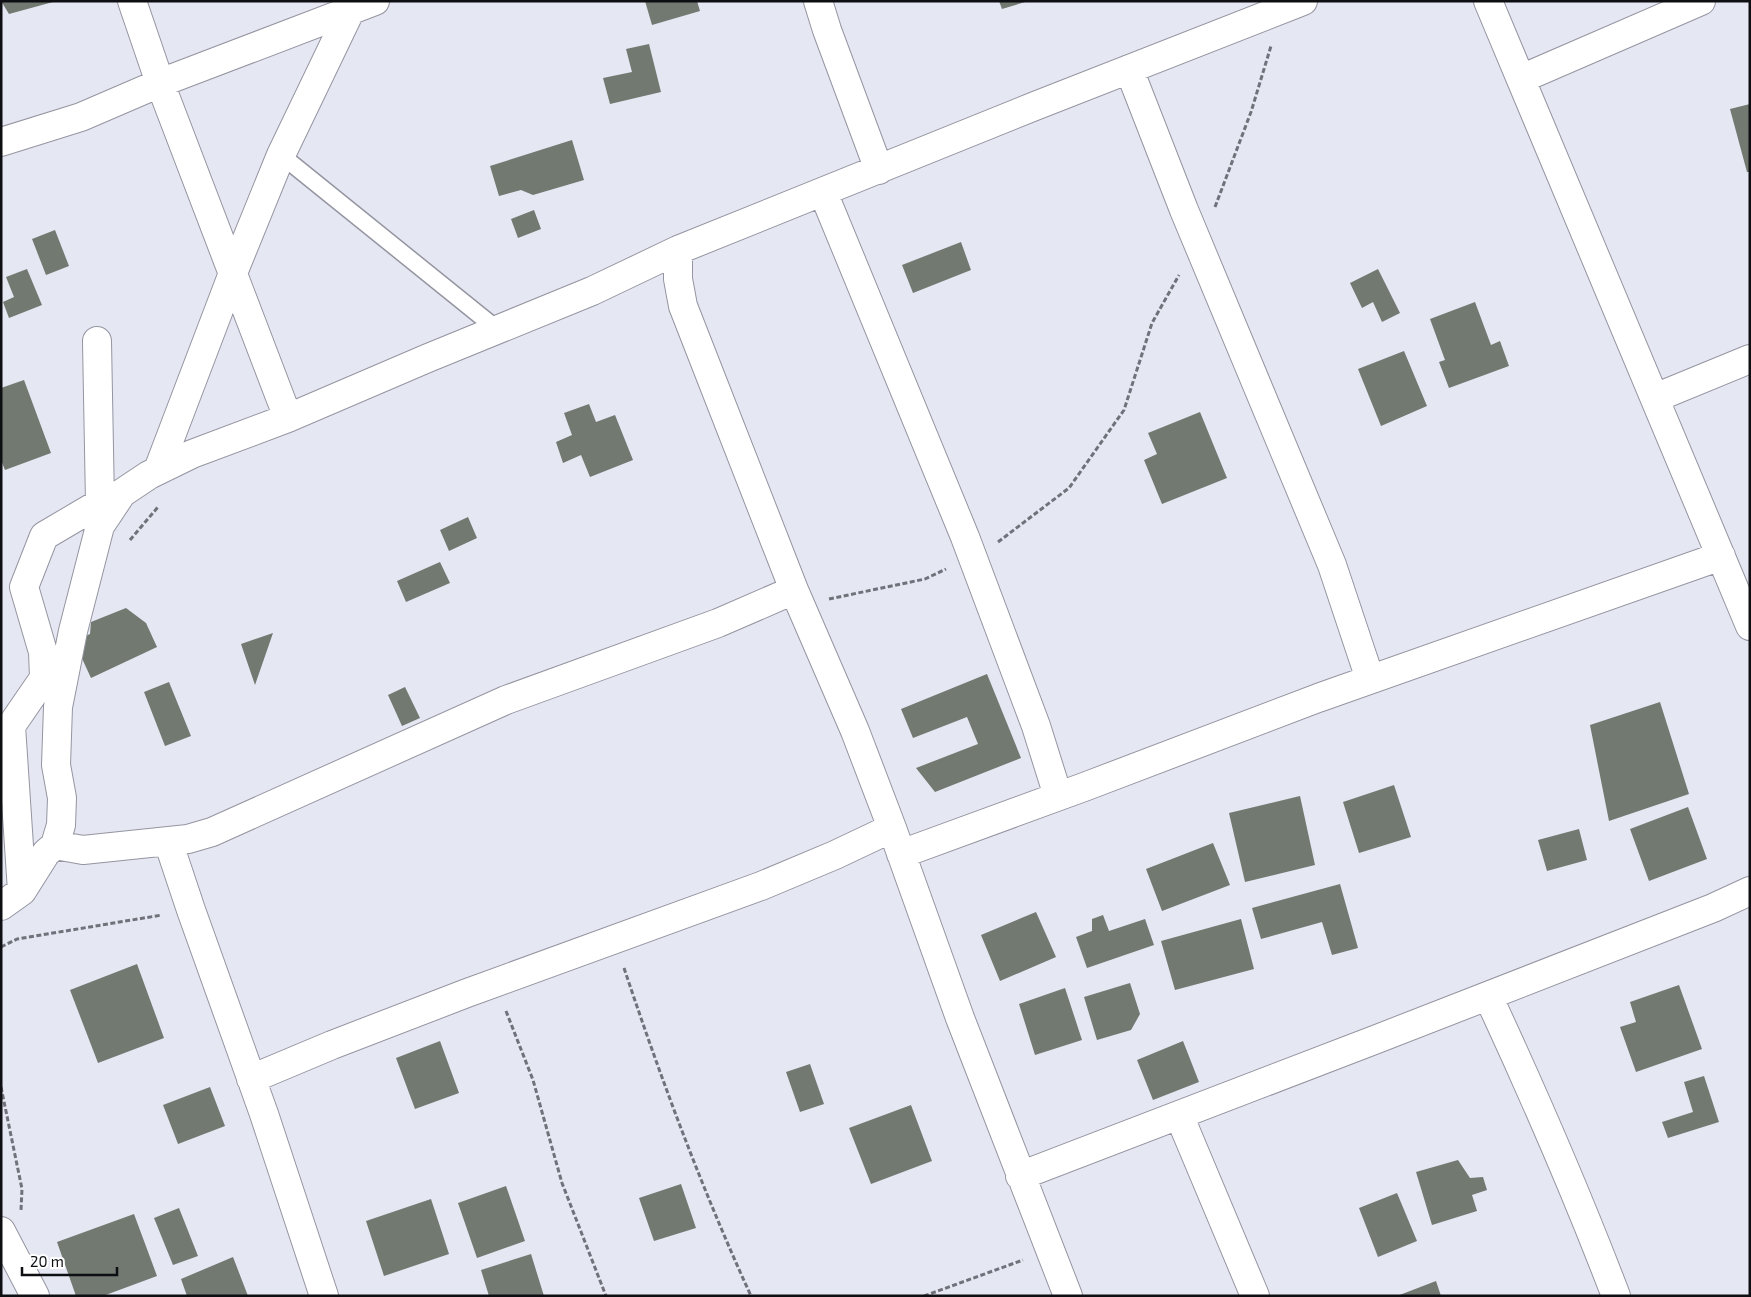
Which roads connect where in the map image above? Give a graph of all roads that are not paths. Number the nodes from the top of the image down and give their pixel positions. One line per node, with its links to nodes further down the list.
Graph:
1 (132, 1): 9 (street)
2 (818, 1): 12 (street)
3 (1488, 1): 8 (street)
4 (1701, 1): 8 (street)
5 (360, 4): 9 (street); 11 (street)
6 (1292, 5): 7 (street)
7 (1129, 69): 12 (street); 25 (street)
8 (1521, 80): 19 (street)
9 (160, 83): 10 (street); 15 (street)
10 (1, 142)
11 (281, 155): 15 (street); 16 (lane)
12 (879, 170): 13 (street)
13 (823, 192): 14 (street); 26 (street)
14 (678, 250): 16 (street); 23 (street)
15 (233, 274): 20 (street); 21 (street)
16 (498, 330): 20 (street)
17 (97, 341): 32 (street)
18 (1750, 359): 19 (street)
19 (1655, 398): 22 (street)
20 (288, 418): 21 (street)
21 (158, 470): 29 (street)
22 (1721, 556): 24 (street); 25 (street)
23 (794, 590): 27 (street); 28 (street)
24 (1750, 626)
25 (1370, 679): 26 (street)
26 (1058, 796): 30 (street)
27 (892, 828): 30 (street); 34 (street)
28 (168, 841): 29 (street); 34 (street)
29 (55, 845): 32 (street)
30 (901, 854): 36 (street)
31 (1750, 891): 33 (street)
32 (11, 899)
33 (1488, 996): 35 (street); 42 (street)
34 (251, 1079): 39 (street)
35 (1179, 1115): 36 (street); 41 (street)
36 (1020, 1176): 40 (street)
37 (11, 1224): 38 (street)
38 (35, 1296)
39 (324, 1296)
40 (1068, 1296)
41 (1255, 1296)
42 (1616, 1296)

